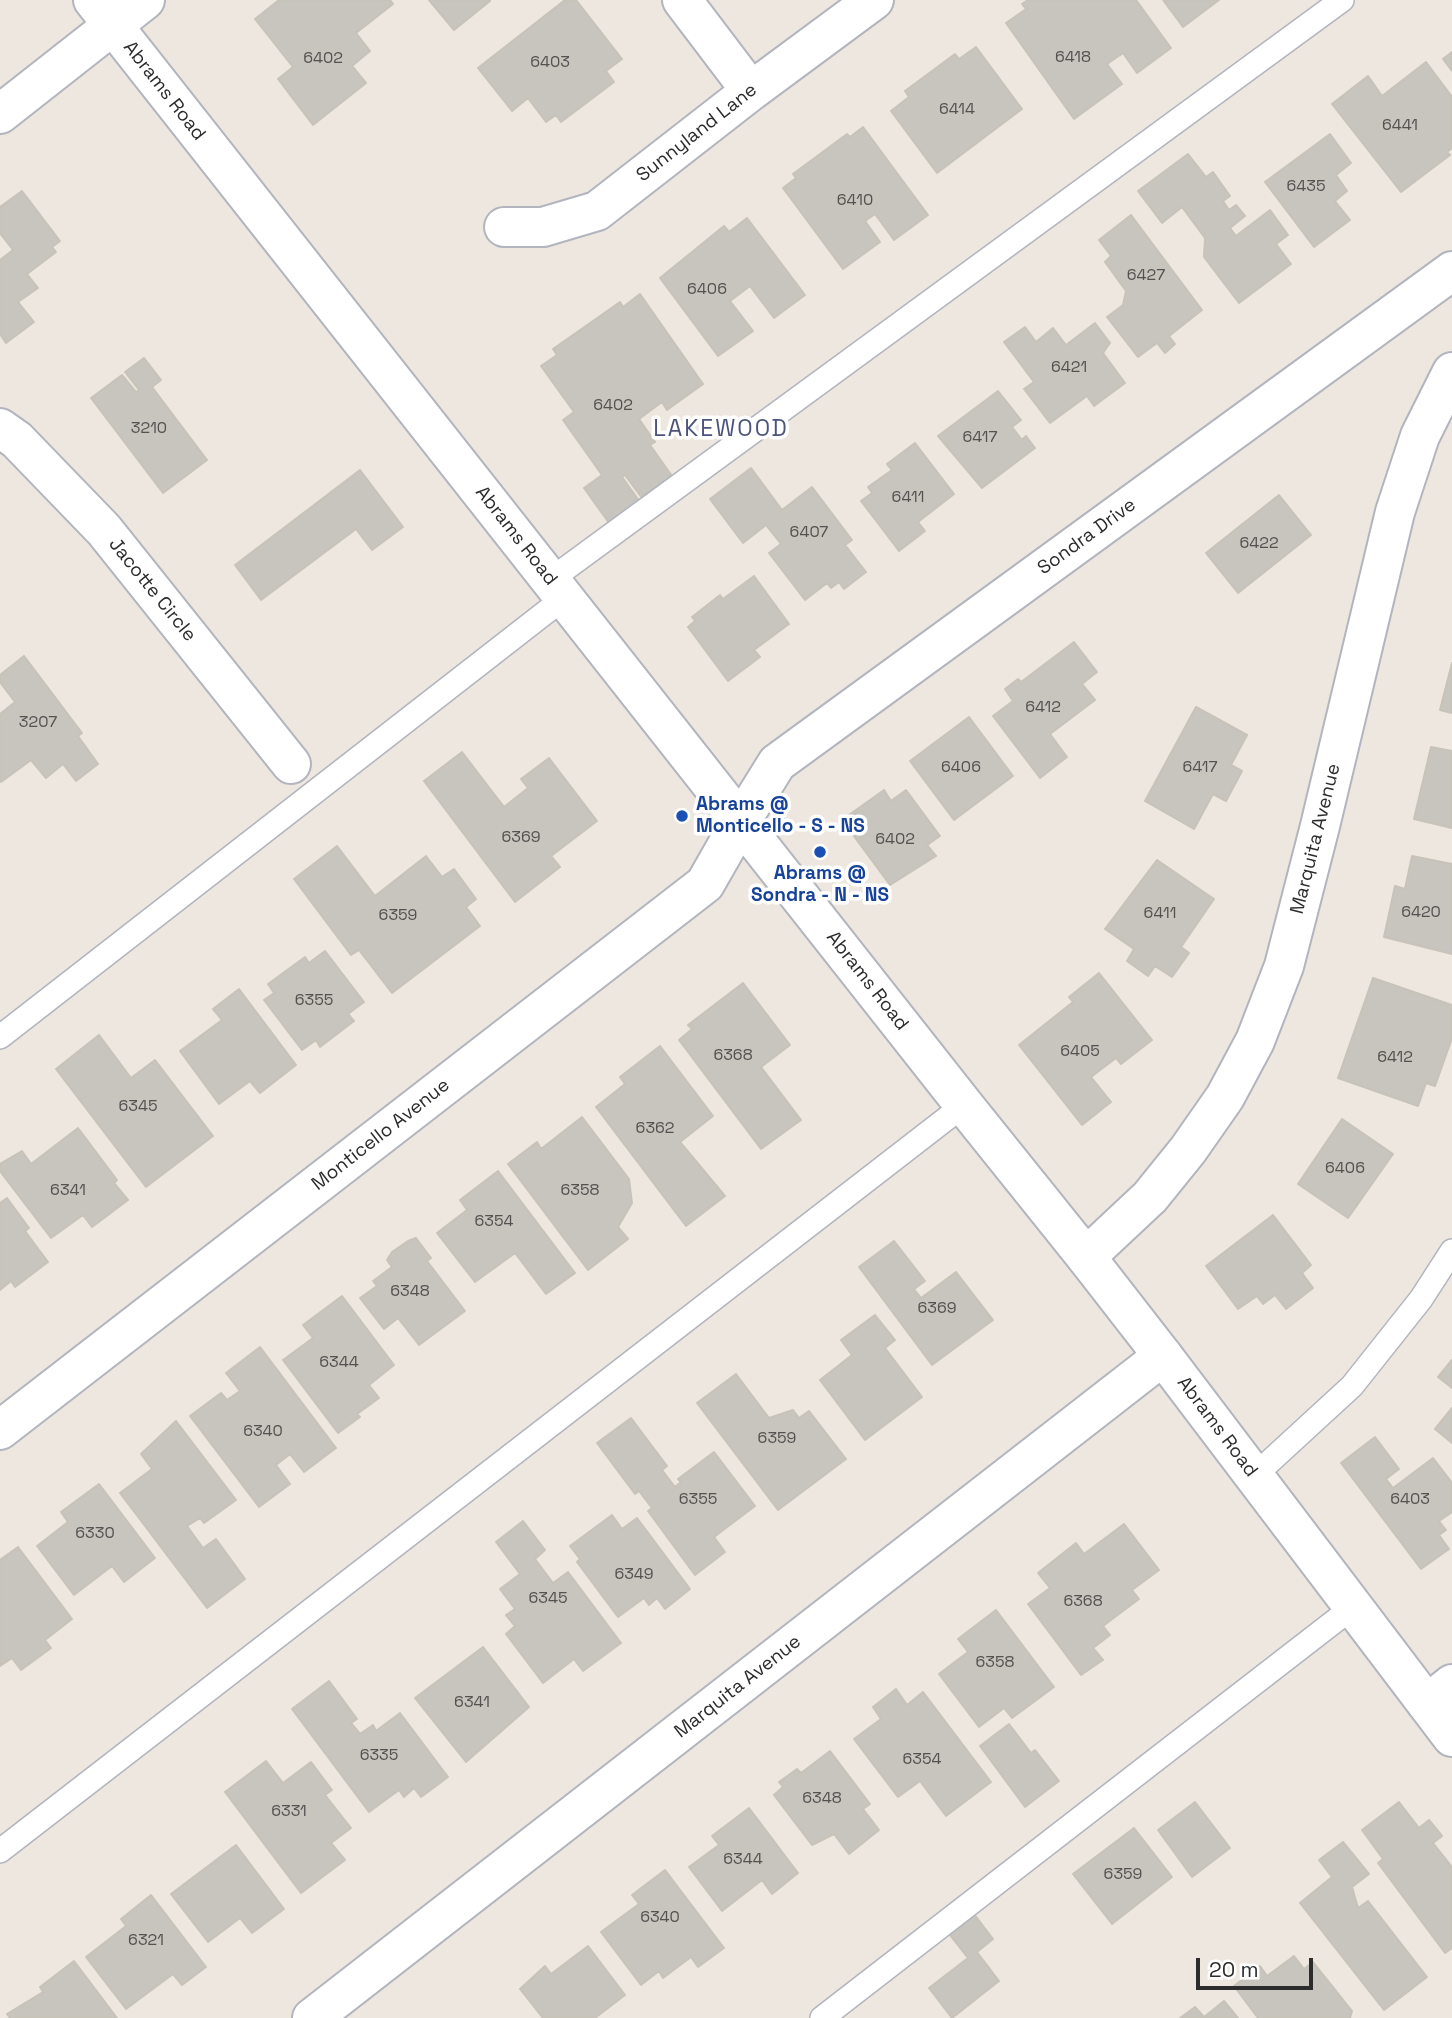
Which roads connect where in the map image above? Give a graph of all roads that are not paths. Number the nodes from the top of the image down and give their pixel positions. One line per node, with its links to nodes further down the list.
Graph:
1 (145, 0): 5 (street)
2 (682, 0): 6 (street)
3 (874, 0): 6 (street, Sunnyland Lane)
4 (1342, 0): 12 (lane)
5 (103, 13): 7 (street); 12 (street, Abrams Road)
6 (751, 91): 8 (street, Sunnyland Lane)
7 (0, 114)
8 (504, 227)
9 (1452, 271): 14 (street, Sondra Drive)
10 (1452, 372): 18 (street, Marquita Avenue)
11 (0, 428): 13 (street, Jacotte Circle)
12 (557, 589): 14 (street, Abrams Road); 15 (lane)
13 (291, 764)
14 (741, 821): 16 (street, Abrams Road); 20 (street, Monticello Avenue)
15 (0, 1037)
16 (964, 1105): 18 (street, Abrams Road); 25 (lane)
17 (1452, 1251): 21 (lane)
18 (1086, 1257): 19 (street, Abrams Road)
19 (1163, 1356): 21 (street, Abrams Road); 26 (street, Marquita Avenue)
20 (0, 1430)
21 (1254, 1476): 22 (street, Abrams Road)
22 (1353, 1607): 23 (street, Abrams Road); 27 (lane)
23 (1439, 1694): 24 (street, Abrams Road)
24 (1452, 1737)
25 (0, 1852)
26 (312, 2018)
27 (822, 2018)

